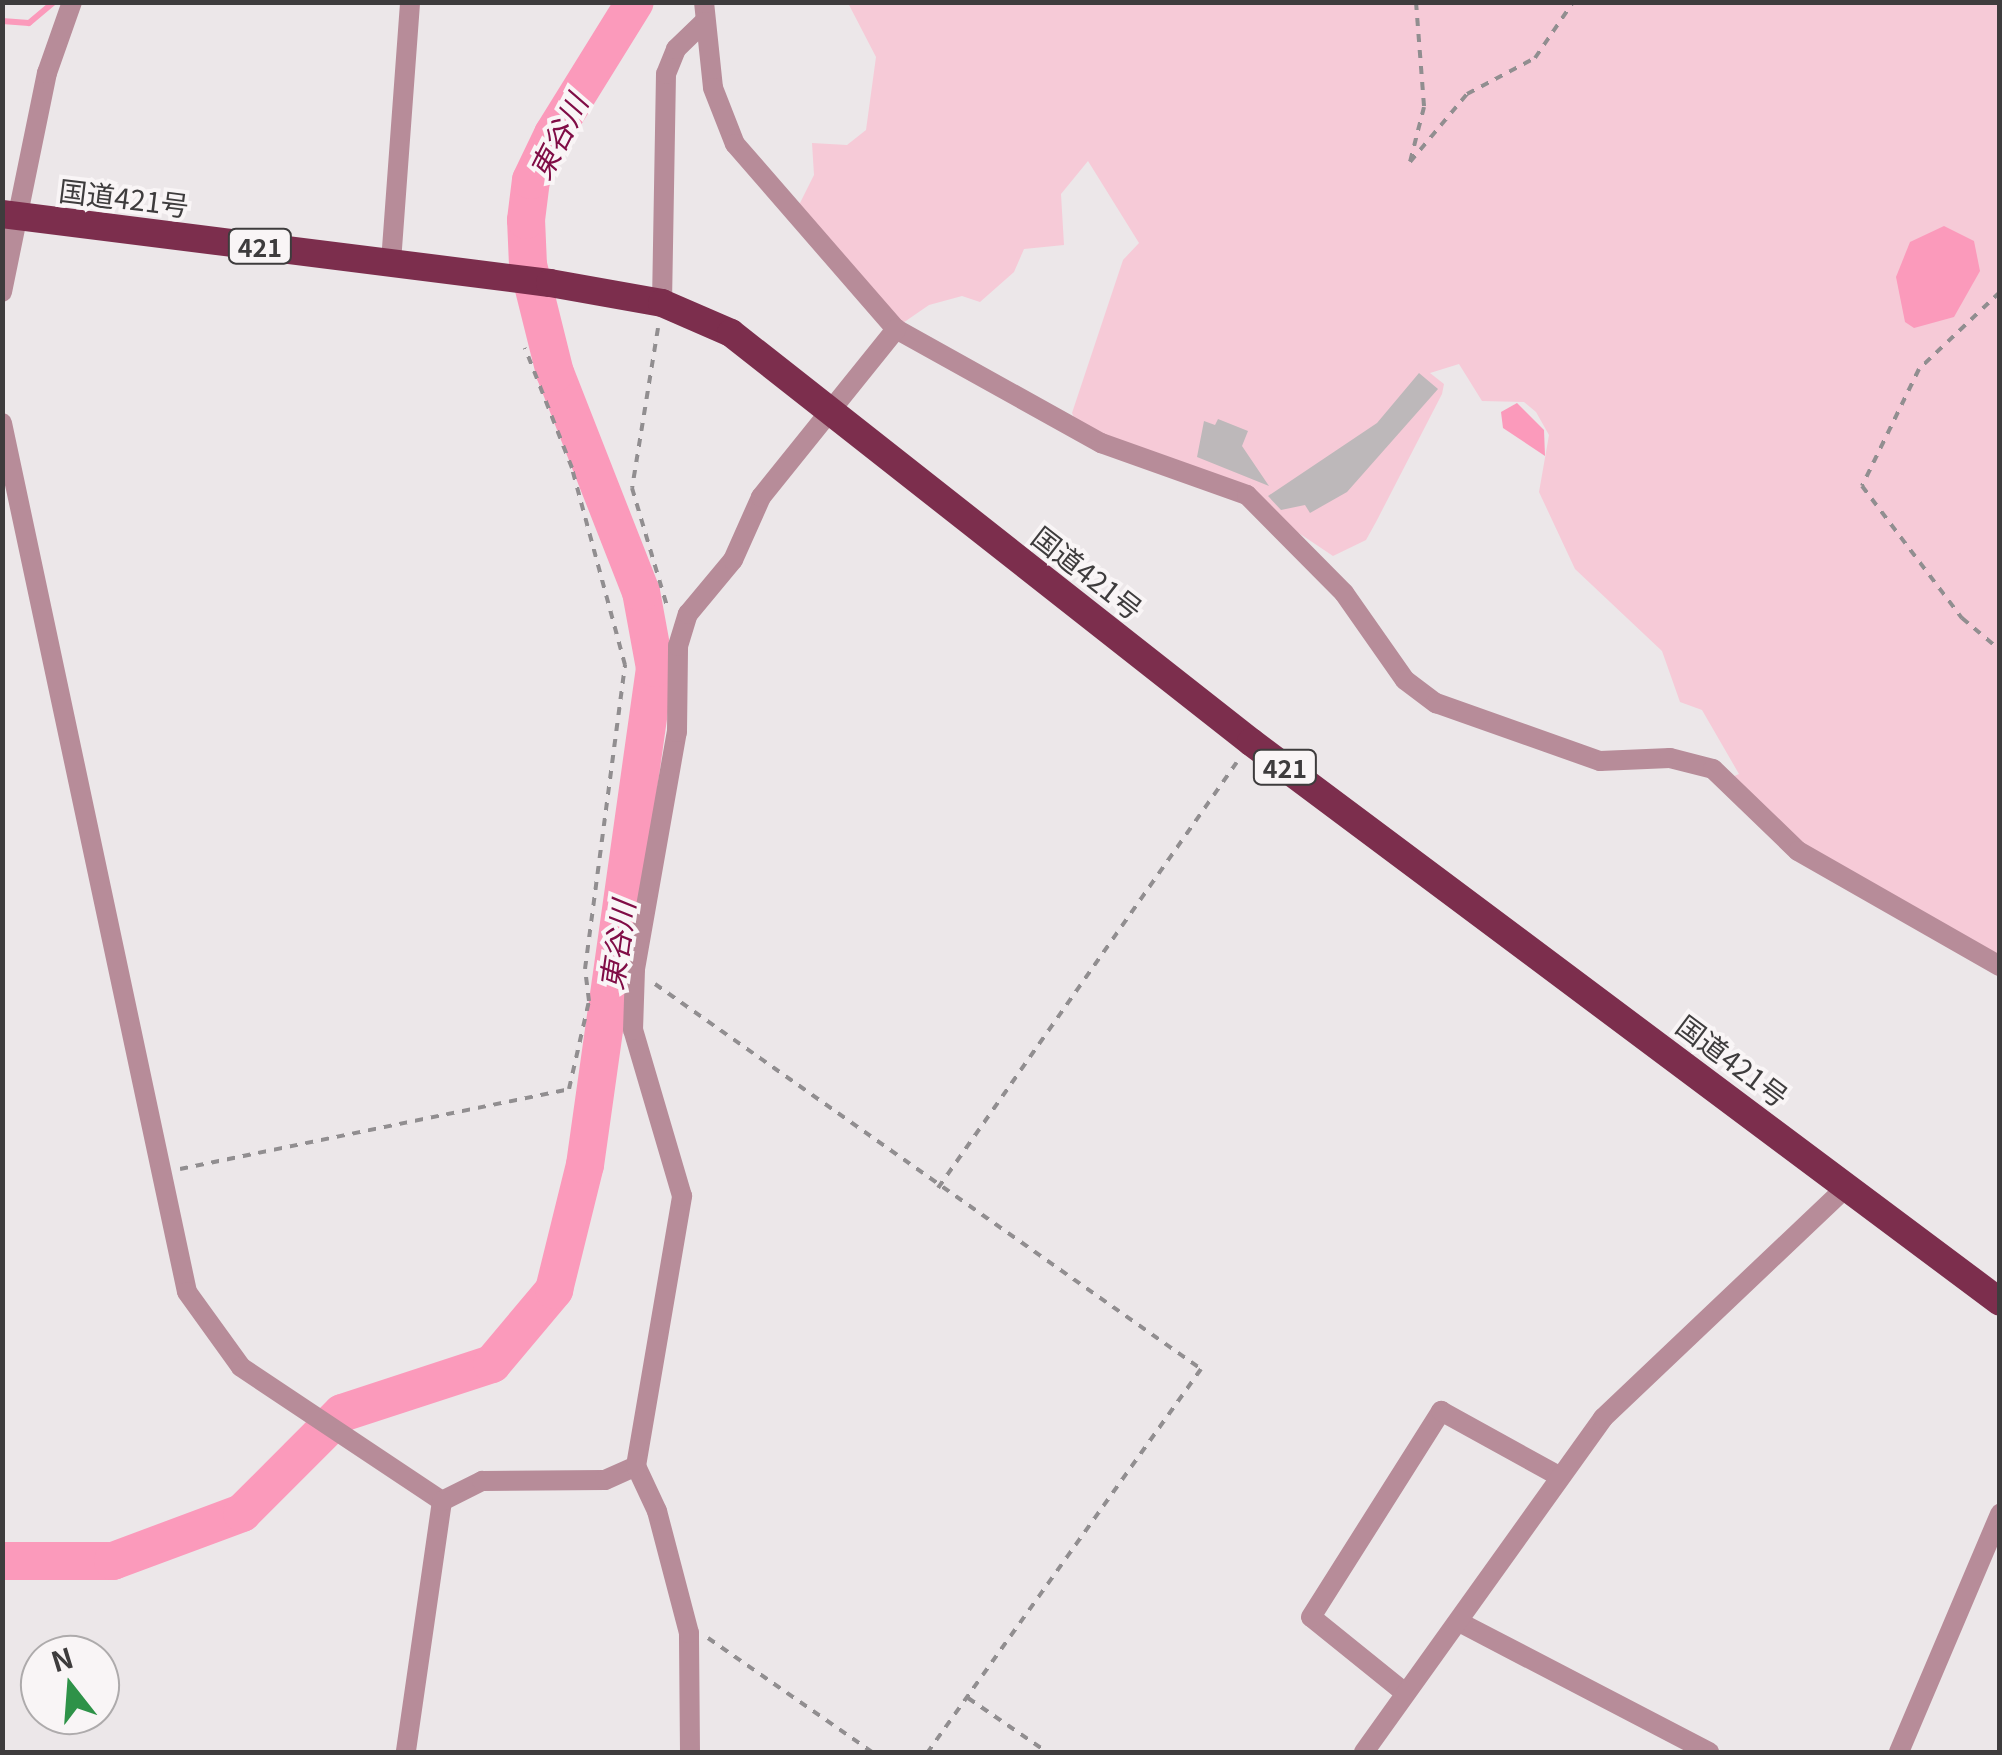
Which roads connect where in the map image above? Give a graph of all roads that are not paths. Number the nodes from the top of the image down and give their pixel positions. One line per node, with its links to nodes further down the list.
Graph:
1 (72, 2): 4 (street)
2 (410, 2): 5 (street)
3 (704, 12): 7 (street); 8 (street)
4 (12, 215): 5 (highway, 国道421号 / 421); 6 (street)
5 (390, 262): 7 (highway, 国道421号 / 421)
6 (2, 292)
7 (662, 304): 9 (highway, 国道421号 / 421)
8 (896, 329): 9 (street); 11 (street)
9 (834, 408): 12 (highway, 国道421号 / 421); 14 (street)
10 (2, 423): 16 (street)
11 (2000, 966)
12 (1846, 1186): 13 (highway, 国道421号 / 421); 15 (street)
13 (2000, 1302)
14 (636, 1466): 16 (street); 22 (street)
15 (1557, 1475): 19 (street); 20 (street)
16 (442, 1501): 21 (street)
17 (2000, 1514): 18 (street)
18 (1994, 1537): 25 (street)
19 (1459, 1622): 20 (street); 24 (street)
20 (1404, 1692): 23 (street)
21 (406, 1752)
22 (690, 1752)
23 (1364, 1752)
24 (1709, 1752)
25 (1899, 1752)

